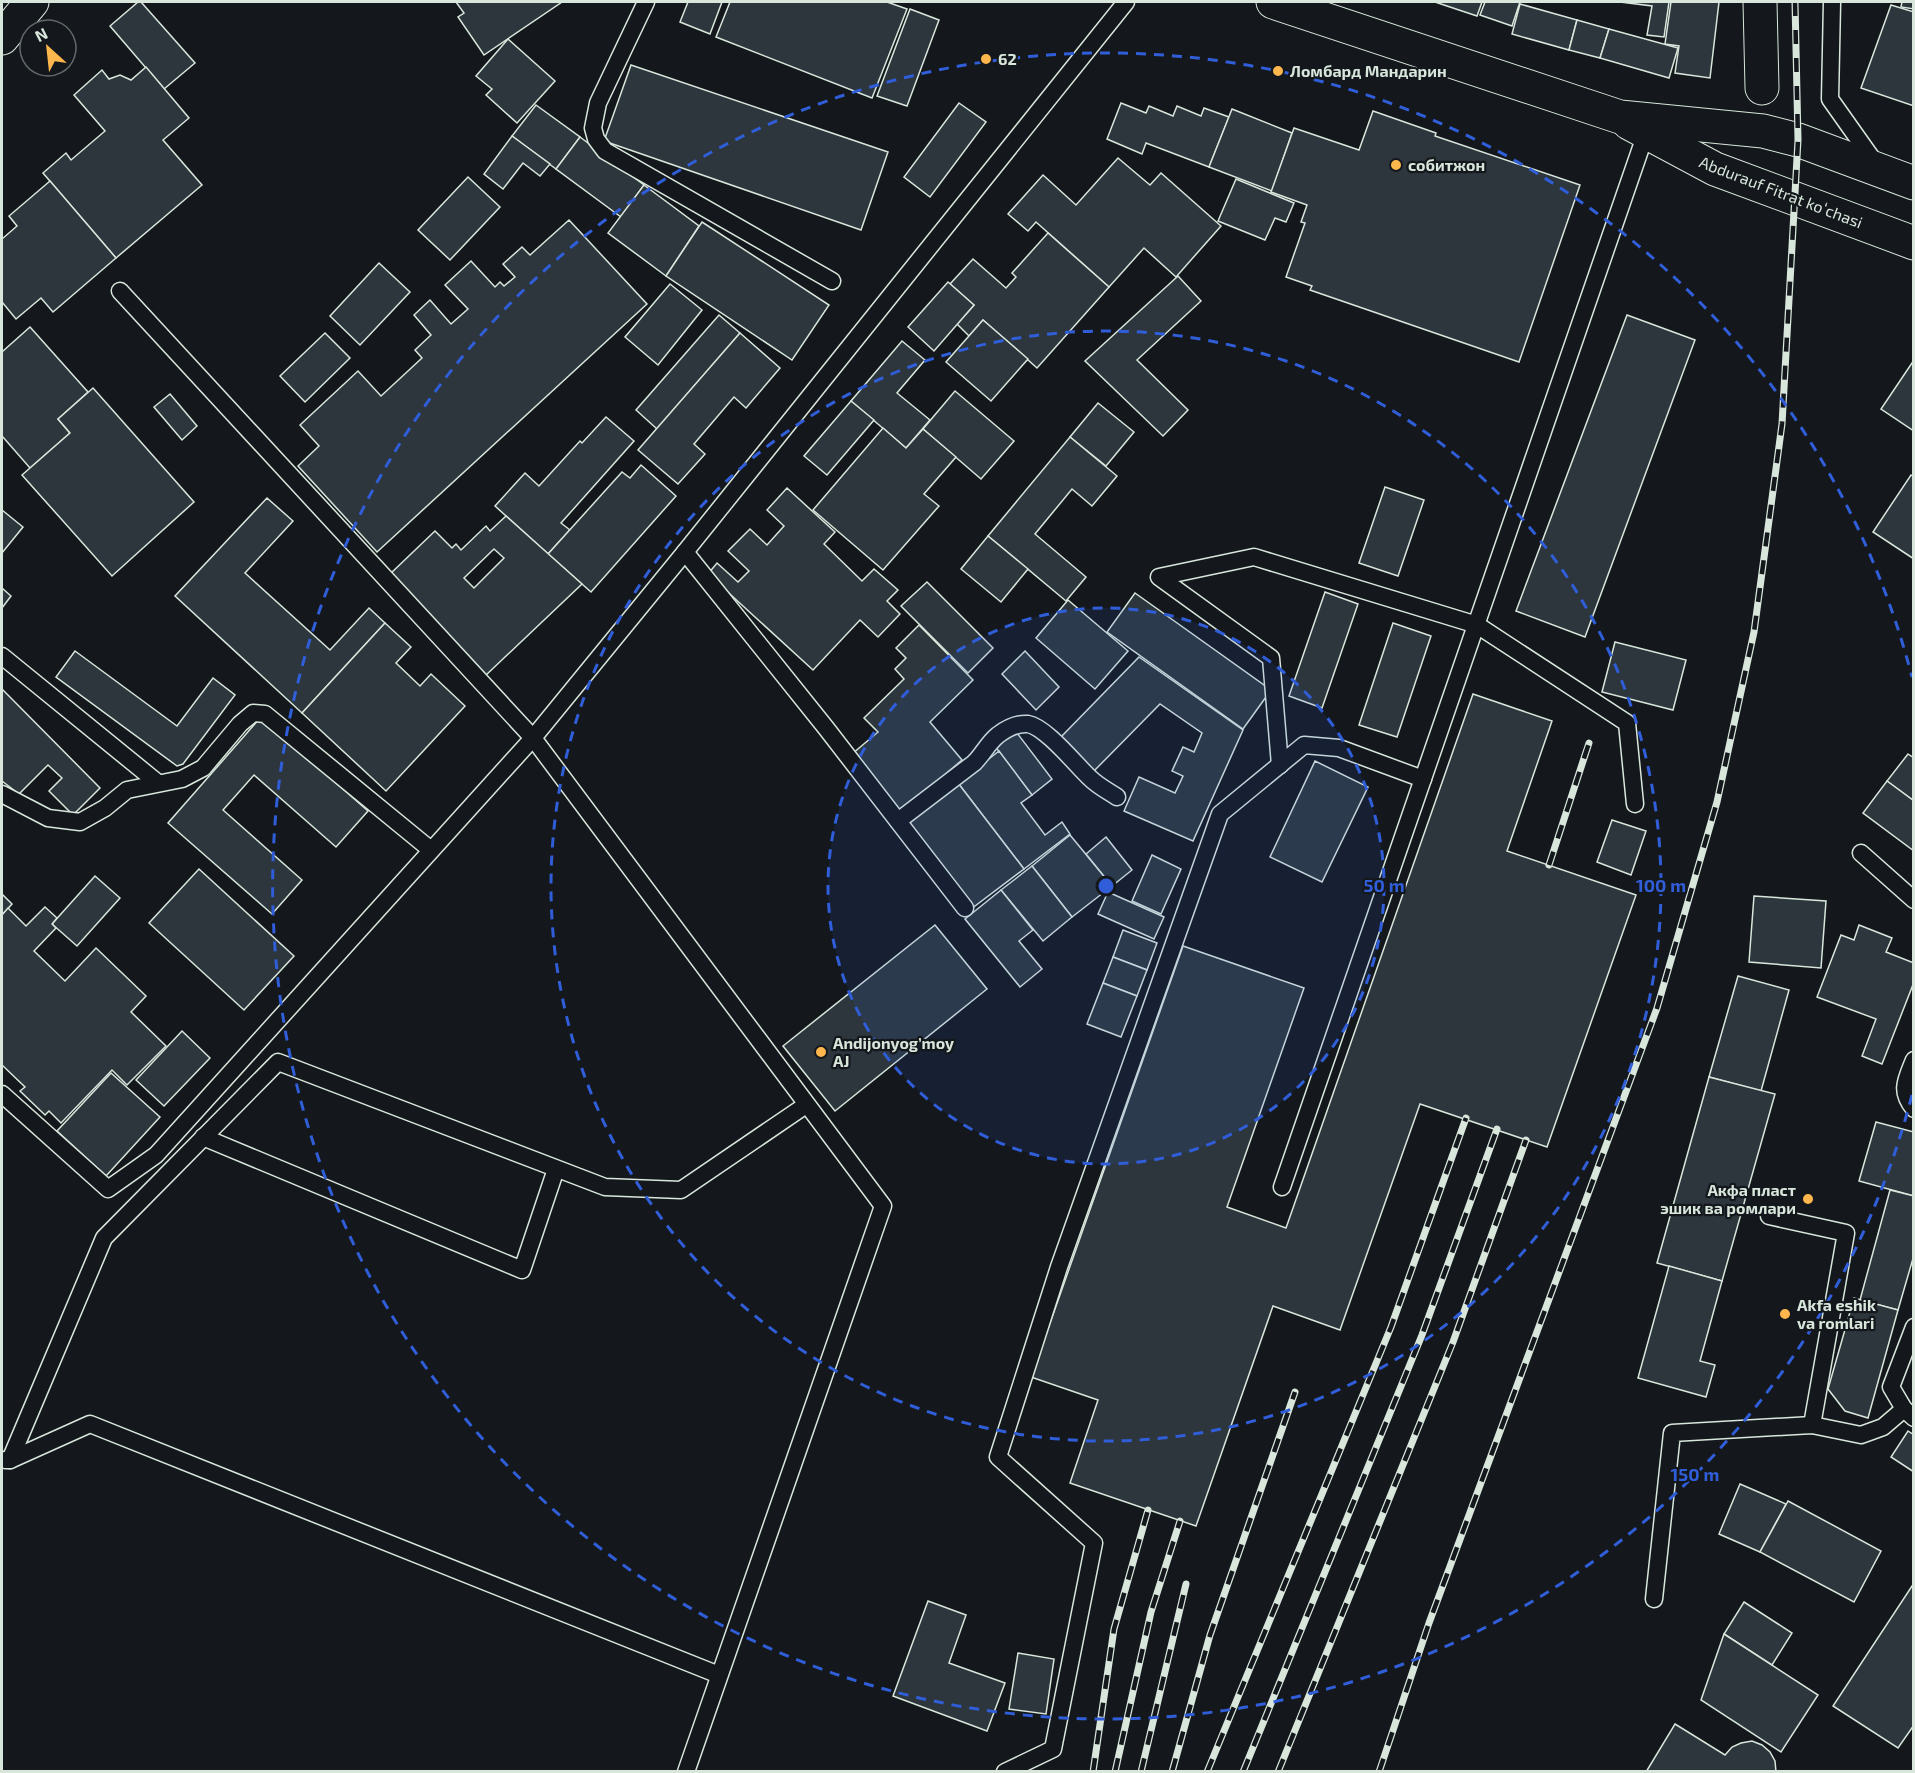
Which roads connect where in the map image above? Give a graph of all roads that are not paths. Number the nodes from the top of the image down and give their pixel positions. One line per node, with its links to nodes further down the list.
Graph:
1 (32, 2): 7 (main road)
2 (646, 2): 13 (lane)
3 (1126, 2): 15 (lane)
4 (1273, 2): 9 (main road, Abdurauf Fitrat koʻchasi)
5 (1760, 2): 8 (main road)
6 (1832, 2): 10 (lane)
7 (2, 38)
8 (1762, 88)
9 (1633, 125): 10 (main road, Abdurauf Fitrat koʻchasi); 12 (main road, Abdurauf Fitrat koʻchasi); 16 (lane)
10 (1880, 170): 11 (main road, Abdurauf Fitrat koʻchasi)
11 (1914, 183)
12 (1914, 243)
13 (832, 281)
14 (120, 291): 18 (lane)
15 (685, 552): 18 (lane); 25 (lane)
16 (1477, 626): 19 (lane); 20 (lane); 24 (lane)
17 (2, 656): 21 (lane)
18 (533, 738): 26 (lane); 32 (lane)
19 (1280, 765): 20 (lane); 45 (lane)
20 (1423, 779): 36 (lane)
21 (158, 783): 22 (lane); 26 (lane)
22 (2, 794)
23 (1117, 797): 25 (lane)
24 (1635, 804)
25 (898, 821): 29 (lane)
26 (431, 850): 31 (lane)
27 (1861, 853): 28 (lane)
28 (1914, 900)
29 (965, 908)
30 (1914, 1060): 33 (lane)
31 (2, 1094)
32 (806, 1105): 35 (lane); 43 (lane)
33 (1914, 1109)
34 (203, 1137): 35 (lane); 35 (lane); 41 (lane)
35 (556, 1169)
36 (1282, 1187)
37 (1769, 1216): 40 (lane)
38 (1914, 1327): 39 (lane)
39 (1909, 1414): 40 (lane)
40 (1812, 1425): 42 (lane)
41 (6, 1460): 43 (lane)
42 (1654, 1599)
43 (719, 1675): 44 (lane)
44 (686, 1772)
45 (1005, 1772)

